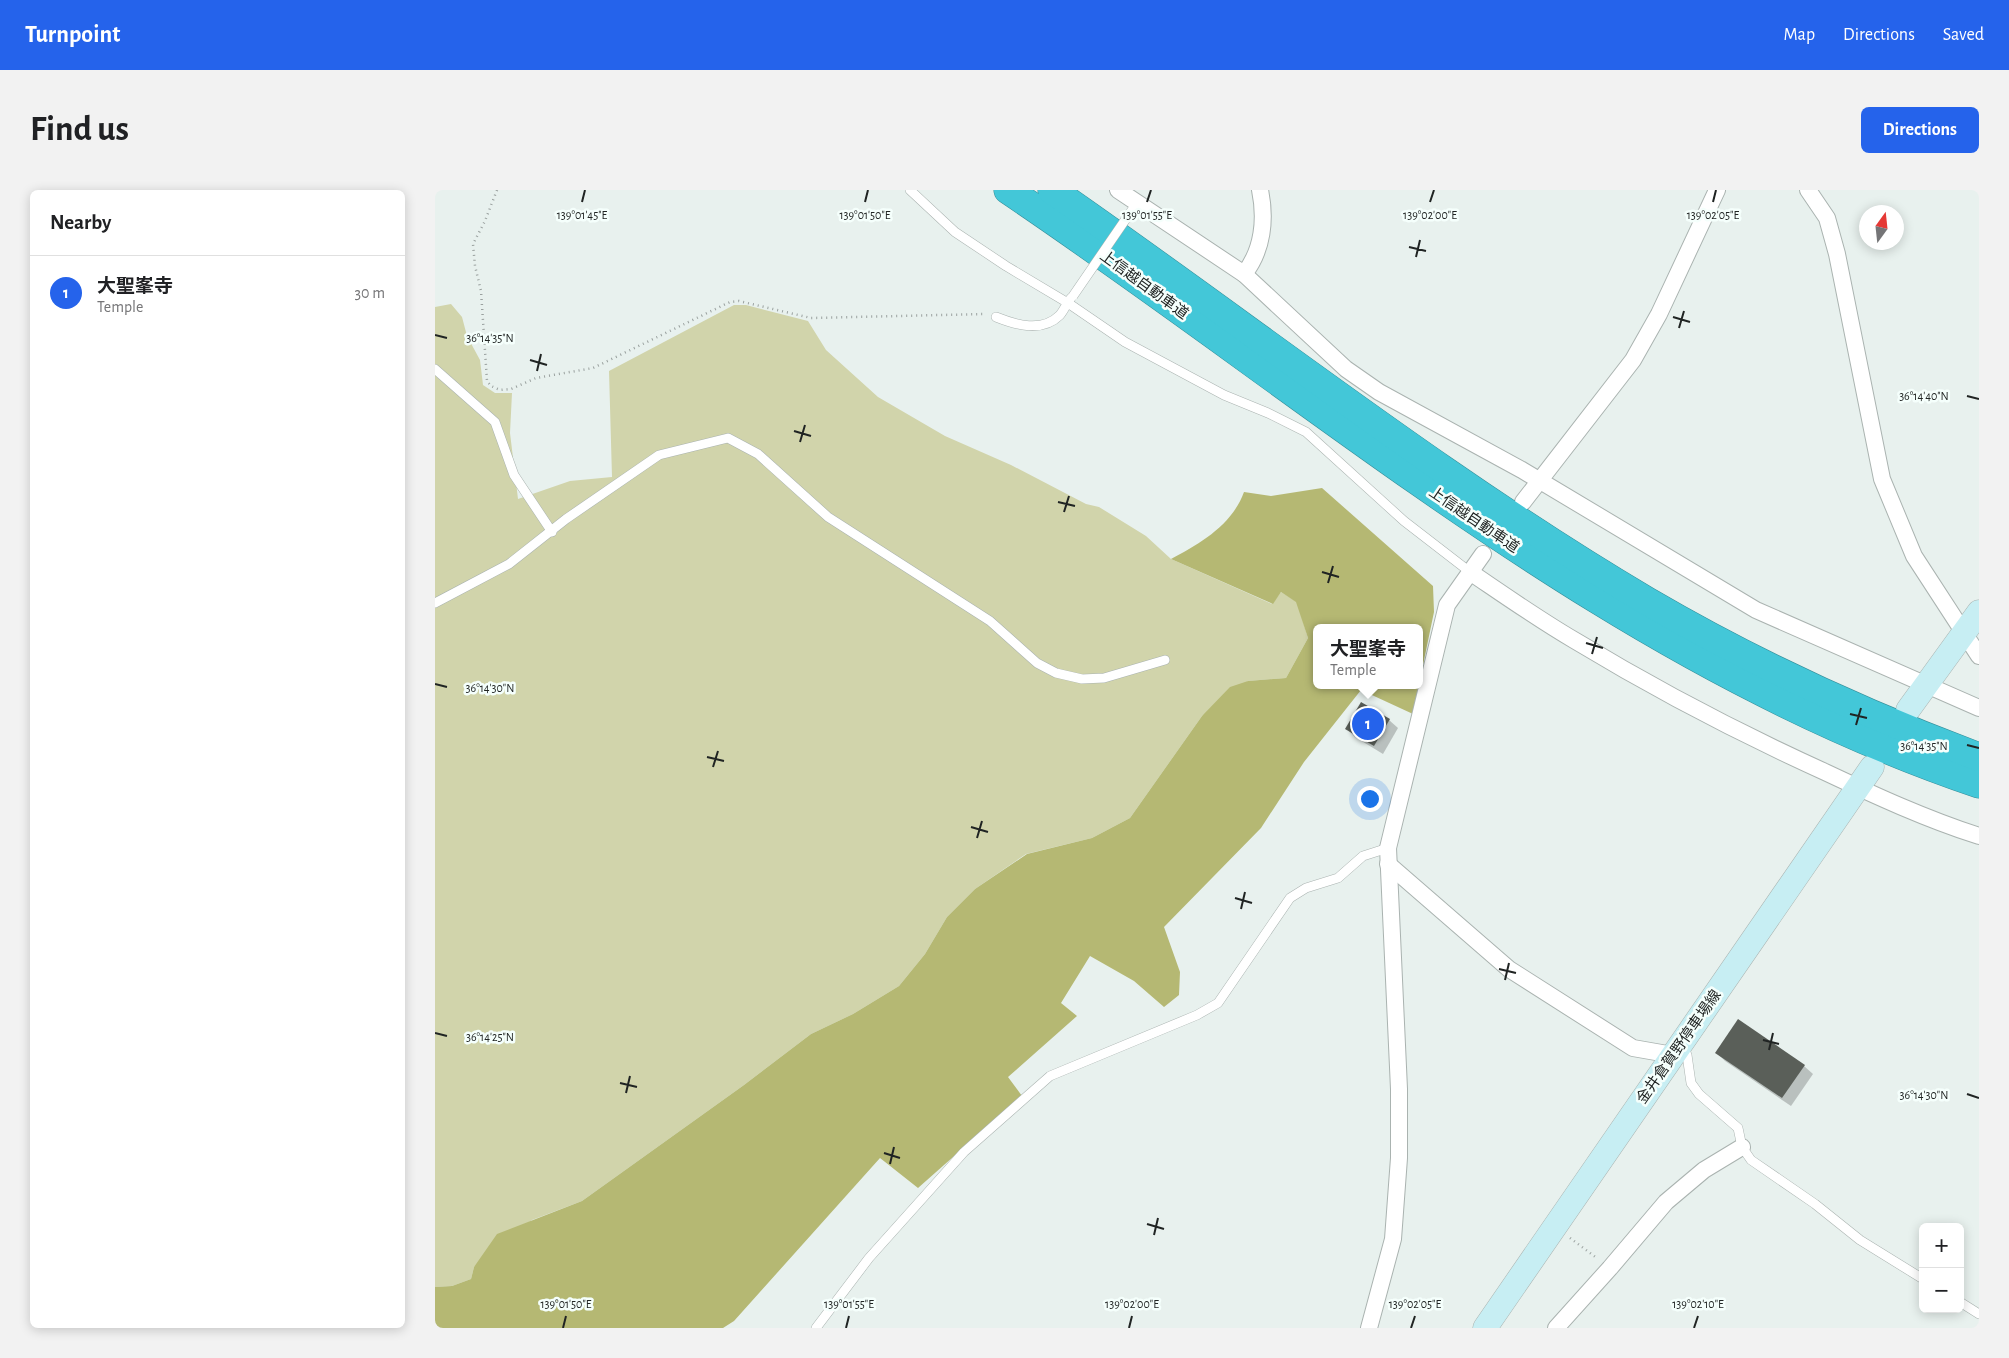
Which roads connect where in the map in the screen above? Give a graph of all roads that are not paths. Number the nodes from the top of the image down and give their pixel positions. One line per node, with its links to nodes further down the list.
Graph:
1 (910, 190): 10 (lane)
2 (1008, 190): 28 (highway, 上信越自動車道)
3 (1052, 190): 26 (highway, 上信越自動車道)
4 (1118, 190): 8 (street)
5 (1260, 190): 9 (street)
6 (1717, 190): 13 (street)
7 (1808, 190): 20 (street)
8 (1135, 206): 9 (street); 10 (lane, bridge)
9 (1244, 274): 13 (street)
10 (1070, 299): 11 (lane); 17 (lane)
11 (996, 317)
12 (435, 369): 15 (lane)
13 (1540, 481): 14 (street); 23 (street)
14 (1523, 502)
15 (552, 532): 18 (lane); 22 (lane)
16 (1483, 554): 17 (street)
17 (1469, 572): 29 (street); 31 (street)
18 (435, 603)
19 (1979, 612): 20 (main road)
20 (1964, 632): 21 (street); 23 (main road)
21 (1979, 656)
22 (1165, 660)
23 (1927, 685): 24 (street); 25 (main road)
24 (1979, 708)
25 (1908, 710)
26 (1979, 757)
27 (1873, 766): 29 (main road, 金井倉賀野停車場線)
28 (1979, 784)
29 (1858, 788): 30 (street); 32 (main road, 金井倉賀野停車場線)
30 (1979, 836)
31 (1388, 856): 32 (street); 37 (lane); 38 (street)
32 (1677, 1050): 33 (lane); 39 (main road, 金井倉賀野停車場線)
33 (1742, 1148): 34 (lane); 40 (street)
34 (1919, 1277)
35 (1964, 1305): 36 (lane)
36 (1979, 1314)
37 (816, 1328)
38 (1369, 1328)
39 (1485, 1328)
40 (1556, 1328)

